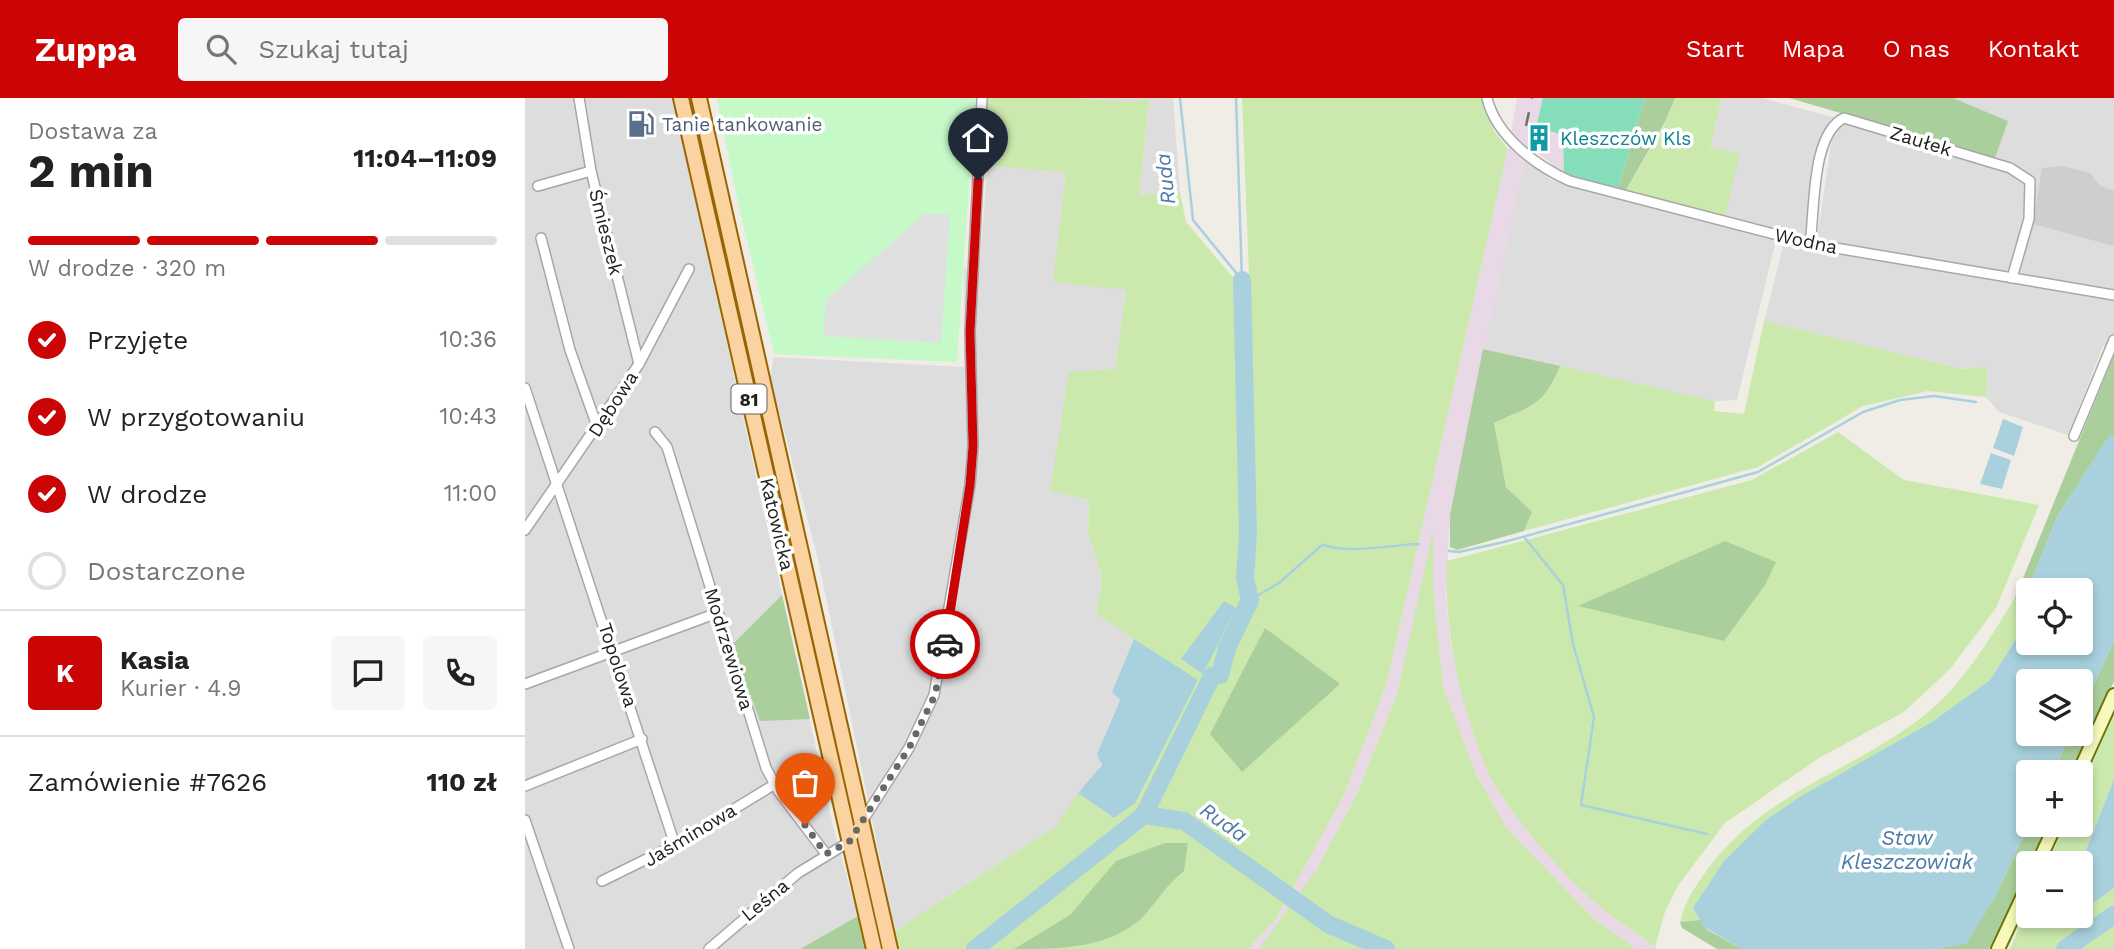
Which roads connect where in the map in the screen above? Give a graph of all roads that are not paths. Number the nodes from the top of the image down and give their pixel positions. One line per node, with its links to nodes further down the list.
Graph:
1 (579, 98): 6 (street, Śmieszek)
2 (681, 98): 31 (main road, Katowicka / 81)
3 (699, 98): 30 (main road, Katowicka / 81)
4 (982, 98): 30 (street)
5 (1487, 98): 9 (street, Wodna)
6 (591, 171): 7 (street); 14 (street, Śmieszek)
7 (538, 186)
8 (541, 237): 16 (street)
9 (1810, 244): 11 (street, Wodna); 11 (street, Zaułek)
10 (689, 269): 14 (street, Dębowa)
11 (2012, 278): 12 (street, Wodna)
12 (2114, 295)
13 (2114, 340): 18 (street)
14 (639, 364): 16 (street, Dębowa)
15 (525, 388): 19 (street, Topolowa)
16 (598, 429): 19 (street, Dębowa)
17 (655, 432): 21 (street, Modrzewiowa)
18 (2074, 436)
19 (557, 486): 20 (street, Dębowa); 22 (street, Topolowa)
20 (525, 530)
21 (717, 613): 22 (street); 27 (street, Modrzewiowa)
22 (613, 650): 23 (street); 25 (street, Topolowa)
23 (525, 684)
24 (2114, 695): 26 (main road)
25 (642, 740): 28 (street); 32 (street, Topolowa)
26 (2084, 760)
27 (775, 784): 32 (street, Jaśminowa); 33 (street, Modrzewiowa)
28 (525, 786)
29 (525, 820): 36 (street)
30 (862, 821): 31 (street); 39 (main road, Katowicka / 81)
31 (849, 842): 33 (street, Leśna); 38 (main road, Katowicka / 81)
32 (675, 845): 34 (street, Jaśminowa)
33 (826, 854): 37 (street, Leśna)
34 (602, 881)
35 (2016, 912): 40 (main road)
36 (569, 949)
37 (709, 949)
38 (874, 949)
39 (890, 949)
40 (1998, 949)

